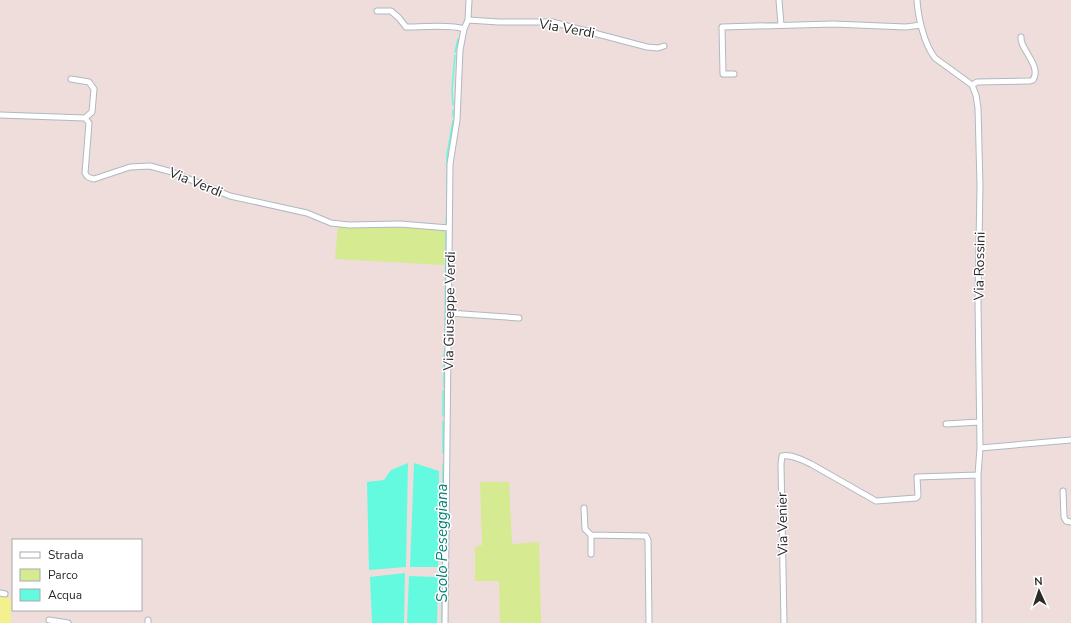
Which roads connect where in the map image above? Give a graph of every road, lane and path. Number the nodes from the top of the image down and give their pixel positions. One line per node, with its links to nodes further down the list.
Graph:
1 (469, 0): 5 (street, Via Giuseppe Verdi)
2 (779, 0): 6 (street)
3 (917, 0): 7 (street)
4 (377, 11): 8 (street)
5 (468, 20): 8 (street, Via Giuseppe Verdi); 10 (street, Via Verdi)
6 (781, 25): 7 (street); 11 (street)
7 (921, 25): 13 (street)
8 (464, 29): 16 (street, Via Giuseppe Verdi)
9 (1021, 37): 13 (street)
10 (664, 46)
11 (734, 74)
12 (71, 79): 15 (street)
13 (972, 85): 19 (street, Via Rossini)
14 (0, 115): 15 (street)
15 (85, 118): 16 (street, Via Verdi)
16 (450, 228): 17 (street, Via Giuseppe Verdi)
17 (449, 313): 18 (street); 31 (street, Via Giuseppe Verdi)
18 (519, 318)
19 (980, 422): 20 (street); 22 (street, Via Rossini)
20 (946, 424)
21 (1071, 440): 22 (street)
22 (980, 448): 23 (street, Via Rossini)
23 (978, 475): 33 (street, Via Venier); 34 (street, Via Rossini)
24 (1063, 491): 26 (street)
25 (584, 508): 27 (street)
26 (1071, 522)
27 (591, 535): 28 (street); 32 (street)
28 (591, 554)
29 (49, 620): 30 (street)
30 (68, 623)
31 (445, 623)
32 (649, 623)
33 (784, 623)
34 (979, 623)

